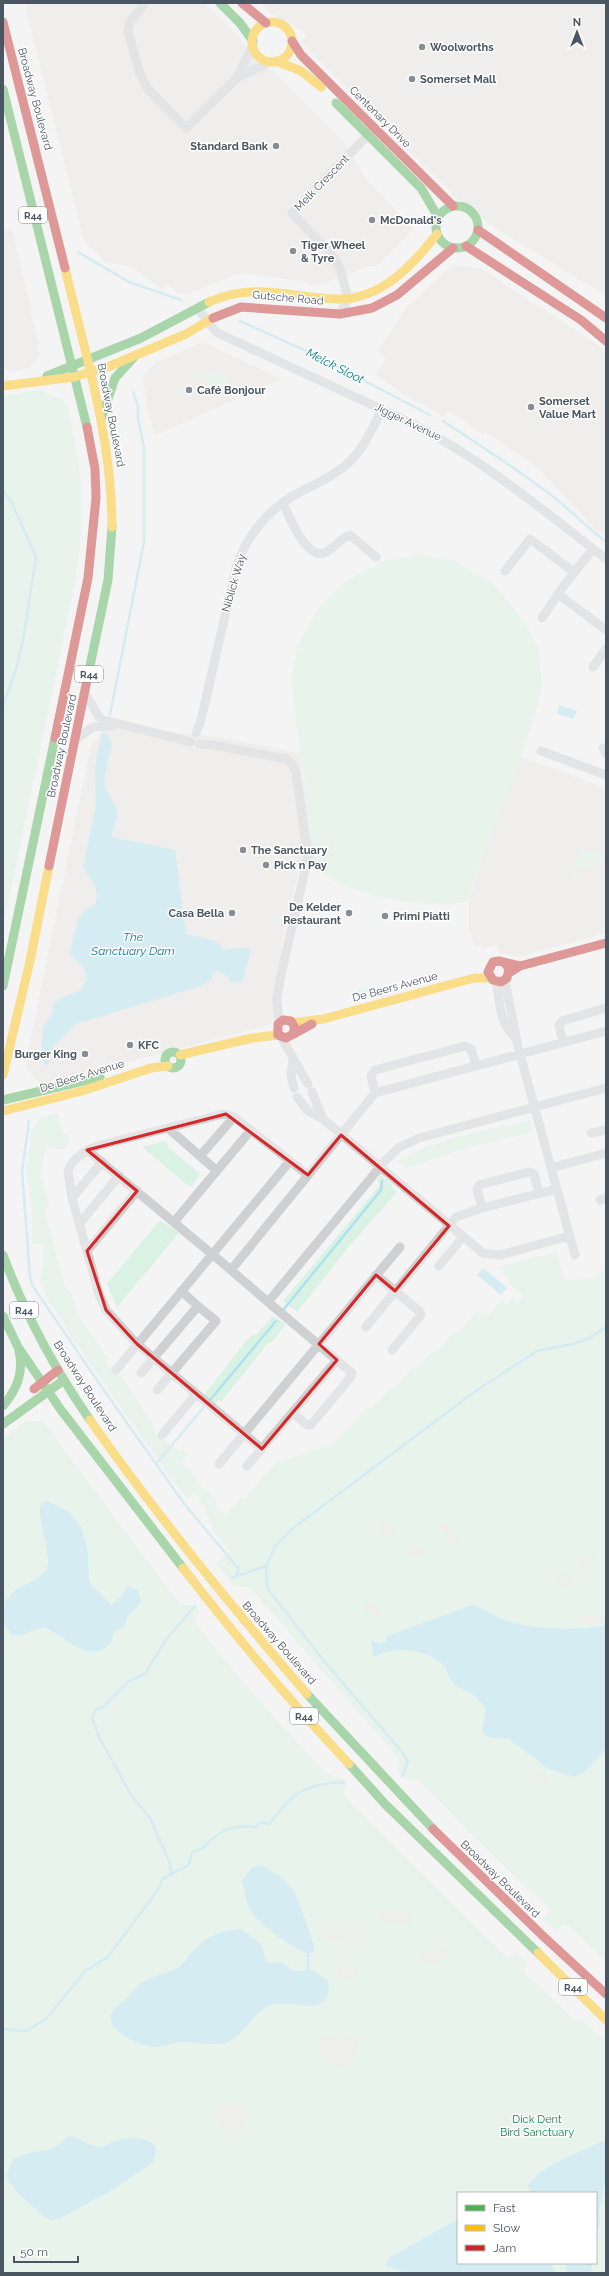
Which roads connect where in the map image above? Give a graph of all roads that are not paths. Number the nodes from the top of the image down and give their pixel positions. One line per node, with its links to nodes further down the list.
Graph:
1 (145, 3): 9 (street)
2 (220, 3): 7 (main road)
3 (242, 3): 5 (main road)
4 (3, 22): 26 (main road, Broadway Boulevard / R44)
5 (266, 23): 6 (main road); 7 (main road)
6 (292, 41): 8 (main road); 11 (main road, Centenary Drive)
7 (253, 43): 8 (main road); 9 (street)
8 (273, 61): 9 (street); 12 (main road, Centenary Drive)
9 (237, 78)
10 (3, 89): 27 (main road, Broadway Boulevard / R44)
11 (375, 128): 12 (street); 13 (main road, Centenary Drive)
12 (368, 135): 14 (main road, Centenary Drive); 19 (street, Melk Crescent)
13 (453, 206): 14 (main road); 15 (main road)
14 (438, 217): 16 (main road)
15 (478, 230): 17 (main road); 22 (main road)
16 (437, 234): 18 (main road); 19 (main road, Gutsche Road)
17 (466, 246): 18 (main road); 24 (main road)
18 (453, 248): 21 (main road, Gutsche Road)
19 (348, 299): 20 (main road, Gutsche Road); 21 (street)
20 (198, 309): 23 (street, Jigger Avenue); 26 (main road, Gutsche Road)
21 (340, 314): 23 (main road, Gutsche Road)
22 (606, 318)
23 (206, 321): 25 (main road, Gutsche Road); 32 (street, Jigger Avenue)
24 (606, 341)
25 (136, 355): 28 (main road, Gutsche Road); 33 (main road)
26 (87, 358): 27 (main road, Gutsche Road); 28 (main road, Broadway Boulevard / R44)
27 (71, 364): 29 (main road, Broadway Boulevard / R44); 30 (main road, Gutsche Road)
28 (90, 372): 29 (main road, Gutsche Road); 33 (main road, Broadway Boulevard / R44)
29 (74, 377): 30 (main road, Gutsche Road); 55 (main road, Broadway Boulevard / R44)
30 (38, 380): 31 (main road)
31 (3, 386)
32 (382, 409): 34 (street, Niblick Way); 35 (street, Jigger Avenue)
33 (101, 419): 45 (main road, Broadway Boulevard / R44)
34 (283, 502): 36 (street); 47 (street, Niblick Way)
35 (593, 549): 37 (street, Jigger Avenue); 39 (street)
36 (376, 557)
37 (606, 559)
38 (505, 571): 39 (street)
39 (574, 572): 40 (street)
40 (558, 594): 41 (street); 42 (street)
41 (542, 618)
42 (606, 630)
43 (606, 649): 44 (street)
44 (593, 667)
45 (86, 695): 46 (street); 48 (main road, Broadway Boulevard / R44)
46 (118, 726): 47 (street); 48 (street)
47 (197, 738): 58 (street)
48 (75, 740): 67 (main road, Broadway Boulevard / R44)
49 (541, 751): 50 (street)
50 (606, 774)
51 (606, 942): 53 (main road)
52 (505, 963): 53 (main road); 54 (main road); 54 (main road)
53 (520, 966): 54 (main road)
54 (498, 977): 57 (main road, De Beers Avenue); 63 (street)
55 (3, 986)
56 (606, 1008): 61 (street)
57 (323, 1019): 58 (main road, De Beers Avenue); 60 (main road, De Beers Avenue)
58 (283, 1027): 60 (main road); 60 (main road, De Beers Avenue); 62 (street); 64 (main road, De Beers Avenue)
59 (606, 1031): 61 (street)
60 (293, 1034): 62 (street)
61 (564, 1042): 63 (street)
62 (292, 1054): 74 (street); 74 (street)
63 (520, 1054): 66 (street); 71 (street)
64 (180, 1059): 65 (main road); 65 (main road)
65 (167, 1062): 70 (main road, De Beers Avenue); 72 (main road, De Beers Avenue)
66 (476, 1065): 69 (street); 69 (street)
67 (3, 1075)
68 (606, 1088): 71 (street)
69 (375, 1093): 79 (street)
70 (3, 1100)
71 (534, 1107): 85 (street); 86 (street)
72 (3, 1111)
73 (234, 1117): 75 (street); 76 (street); 82 (street)
74 (323, 1119): 79 (street)
75 (168, 1128): 80 (street); 82 (street)
76 (251, 1130): 83 (street); 87 (street)
77 (606, 1130): 78 (street)
78 (591, 1134)
79 (341, 1135): 85 (street); 88 (street)
80 (88, 1150): 84 (street); 93 (street)
81 (606, 1153): 86 (street)
82 (200, 1156): 87 (street)
83 (290, 1161): 88 (street); 102 (street)
84 (102, 1162): 89 (street); 93 (street)
85 (380, 1168): 97 (street); 110 (street)
86 (551, 1168): 90 (street)
87 (217, 1171): 95 (street)
88 (308, 1175): 106 (street)
89 (119, 1176): 91 (street); 96 (street)
90 (557, 1189): 92 (street); 98 (street)
91 (137, 1191): 95 (street); 101 (street)
92 (539, 1193): 94 (street); 94 (street)
93 (72, 1198): 96 (street)
94 (482, 1208): 97 (street)
95 (174, 1222): 102 (street)
96 (79, 1224): 101 (street)
97 (449, 1226): 99 (street); 109 (street)
98 (569, 1236): 99 (street); 104 (street)
99 (463, 1237): 105 (street)
100 (400, 1247): 107 (street)
101 (87, 1251): 114 (street)
102 (212, 1254): 106 (street); 108 (street)
103 (3, 1255): 120 (main road, Broadway Boulevard / R44)
104 (575, 1255)
105 (439, 1266)
106 (231, 1270): 110 (street)
107 (376, 1275): 109 (street); 115 (street)
108 (180, 1291): 111 (street); 114 (street)
109 (395, 1291): 113 (street); 117 (street)
110 (268, 1302): 115 (street)
111 (198, 1306): 118 (street); 123 (street)
112 (3, 1316): 116 (main road, R44)
113 (366, 1327)
114 (137, 1344): 118 (street); 121 (street)
115 (319, 1344): 119 (street); 133 (street)
116 (18, 1347): 125 (main road, R44); 129 (main road)
117 (392, 1350)
118 (154, 1358): 122 (street); 123 (street)
119 (337, 1360): 131 (street); 131 (street)
120 (58, 1370): 124 (main road, Broadway Boulevard / R44); 125 (main road)
121 (116, 1370)
122 (141, 1373)
123 (172, 1374): 127 (street); 128 (street)
124 (64, 1380): 126 (main road); 138 (main road, Broadway Boulevard / R44)
125 (43, 1382): 126 (main road, R44); 130 (main road)
126 (48, 1390): 132 (main road); 139 (main road, R44)
127 (157, 1390)
128 (196, 1394): 133 (street); 134 (street)
129 (3, 1406)
130 (3, 1413)
131 (293, 1413): 135 (street)
132 (3, 1424)
133 (243, 1434): 135 (street); 136 (street)
134 (162, 1435)
135 (262, 1449): 137 (street)
136 (218, 1464)
137 (247, 1466)
138 (606, 1994)
139 (606, 2020)

